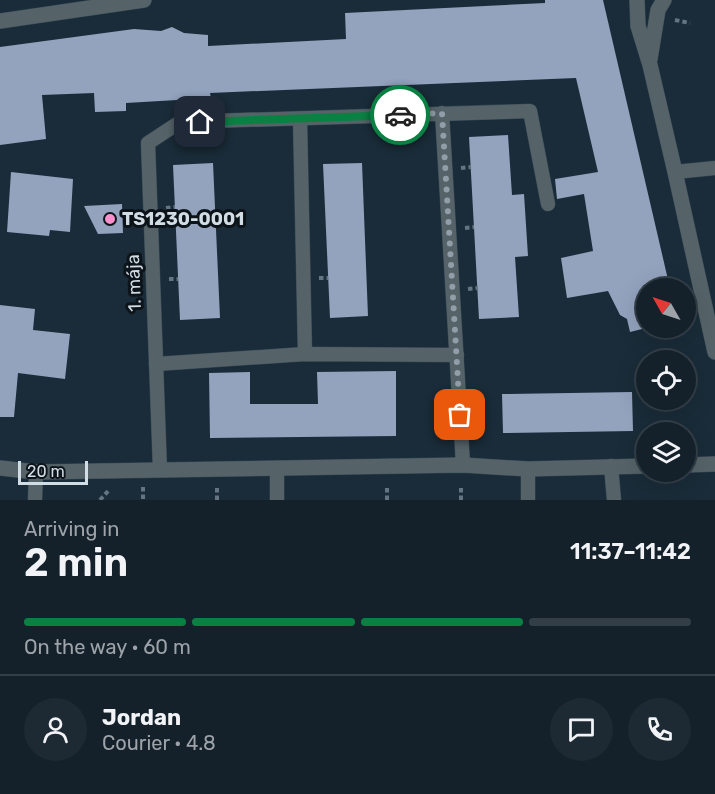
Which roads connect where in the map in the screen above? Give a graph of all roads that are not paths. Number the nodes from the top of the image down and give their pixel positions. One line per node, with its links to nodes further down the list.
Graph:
1 (144, 0): 4 (street)
2 (637, 0): 6 (street)
3 (664, 0): 6 (street)
4 (61, 6): 5 (street)
5 (0, 21)
6 (650, 64): 10 (street)
7 (442, 113): 8 (lane, 1. mája); 11 (lane, 1. mája); 14 (lane)
8 (300, 119): 13 (lane); 15 (lane, 1. mája)
9 (715, 168): 10 (lane)
10 (675, 172): 12 (street)
11 (548, 204)
12 (715, 352)
13 (305, 354): 14 (lane); 15 (lane)
14 (457, 355): 17 (lane)
15 (156, 364): 24 (lane, 1. mája)
16 (715, 464): 18 (street)
17 (463, 465): 22 (street); 23 (street)
18 (696, 465)
19 (611, 466): 20 (street); 23 (street); 29 (lane)
20 (636, 466)
21 (0, 468): 25 (street)
22 (277, 468): 24 (street); 27 (lane)
23 (528, 469): 28 (lane)
24 (160, 470): 25 (street)
25 (36, 472): 26 (lane)
26 (35, 500)
27 (278, 500)
28 (528, 500)
29 (614, 500)

